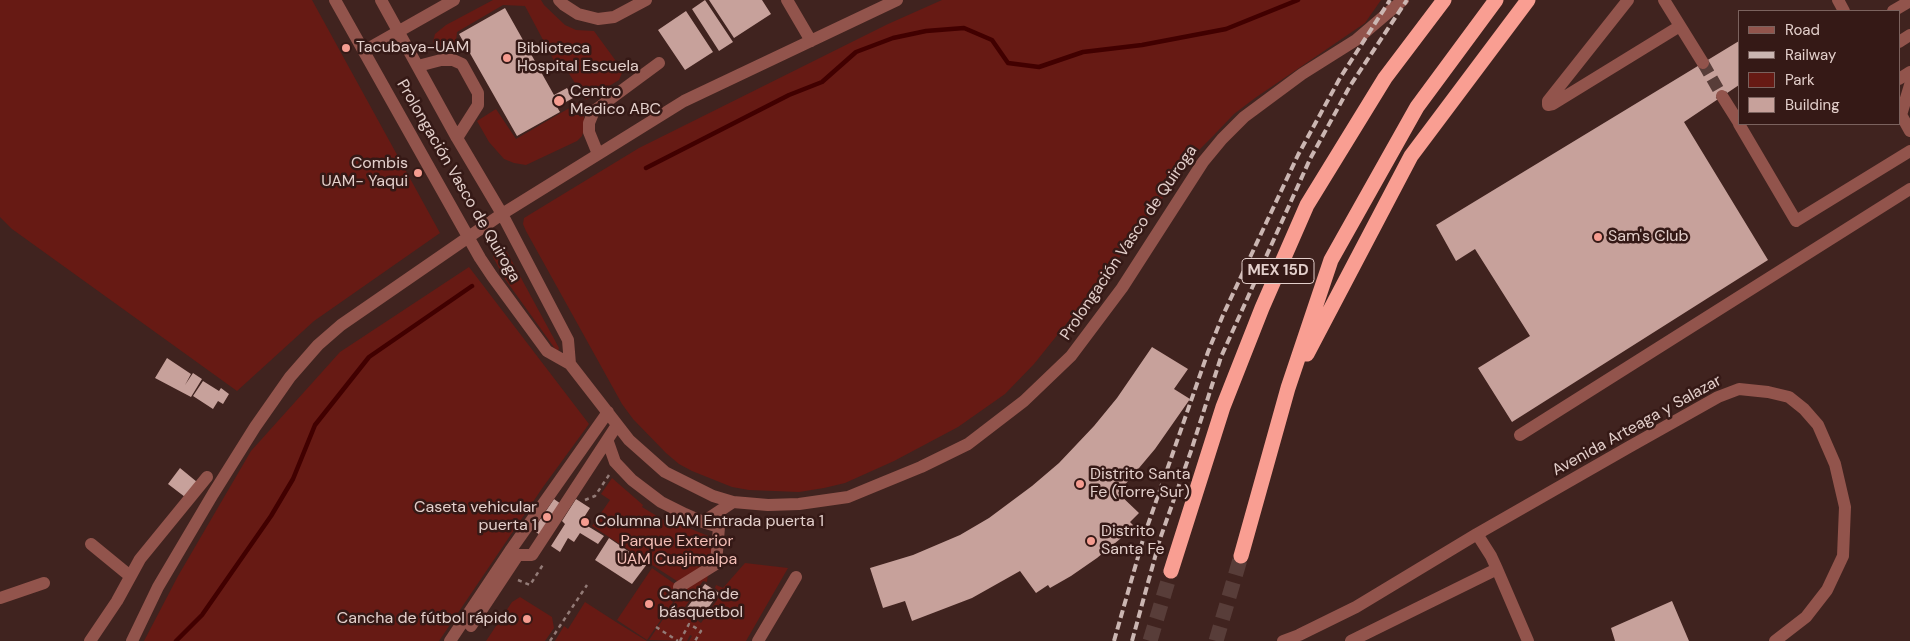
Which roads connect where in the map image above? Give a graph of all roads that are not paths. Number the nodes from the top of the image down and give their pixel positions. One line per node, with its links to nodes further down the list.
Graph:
1 (335, 0): 19 (street, Prolongación Vasco de Quiroga)
2 (381, 0): 17 (street, Prolongación Vasco de Quiroga)
3 (454, 0): 17 (street)
4 (559, 0): 5 (street)
5 (646, 0)
6 (786, 0): 18 (street)
7 (896, 0): 18 (street)
8 (1402, 0): 42 (street, Prolongación Vasco de Quiroga)
9 (1444, 0): 49 (highway, MEX 15D)
10 (1496, 0): 36 (highway, MEX 15D)
11 (1528, 0): 36 (highway)
12 (1628, 0): 16 (street)
13 (1664, 0): 16 (street)
14 (1910, 1): 15 (street)
15 (1895, 10)
16 (1680, 26): 21 (street)
17 (399, 31): 19 (street); 22 (street, Prolongación Vasco de Quiroga)
18 (811, 40): 31 (street)
19 (364, 51): 34 (street, Prolongación Vasco de Quiroga)
20 (659, 63): 31 (street)
21 (1703, 63)
22 (418, 66): 29 (street, Prolongación Vasco de Quiroga); 29 (street)
23 (1910, 85): 25 (street)
24 (1730, 100): 26 (street)
25 (1900, 113): 28 (street)
26 (1738, 120)
27 (1740, 125): 30 (street)
28 (1910, 131)
29 (457, 138): 33 (street, Prolongación Vasco de Quiroga)
30 (1910, 151)
31 (598, 154): 33 (street)
32 (1910, 189): 39 (street)
33 (502, 214): 34 (street); 35 (street, Prolongación Vasco de Quiroga)
34 (468, 236): 35 (street, Prolongación Vasco de Quiroga); 56 (street)
35 (570, 364): 37 (street, Prolongación Vasco de Quiroga)
36 (1288, 388): 47 (highway, MEX 15D)
37 (608, 412): 38 (street, Prolongación Vasco de Quiroga); 46 (street)
38 (618, 425): 40 (street); 42 (street, Prolongación Vasco de Quiroga)
39 (1520, 435)
40 (608, 442): 43 (street); 46 (street)
41 (207, 477): 50 (street)
42 (733, 502): 43 (street)
43 (703, 522): 53 (street)
44 (1478, 534): 48 (street); 60 (street, Avenida Arteaga y Salazar); 63 (street, Avenida Arteaga y Salazar)
45 (91, 544): 50 (street)
46 (514, 553): 57 (street); 58 (street)
47 (1241, 556)
48 (1497, 569): 61 (street); 62 (street)
49 (1171, 571)
50 (130, 576): 55 (street)
51 (796, 577): 59 (street)
52 (44, 583): 54 (street)
53 (679, 587)
54 (0, 598)
55 (90, 641)
56 (132, 641)
57 (450, 641)
58 (461, 641)
59 (758, 641)
60 (1283, 641)
61 (1351, 641)
62 (1528, 641)
63 (1775, 641)

